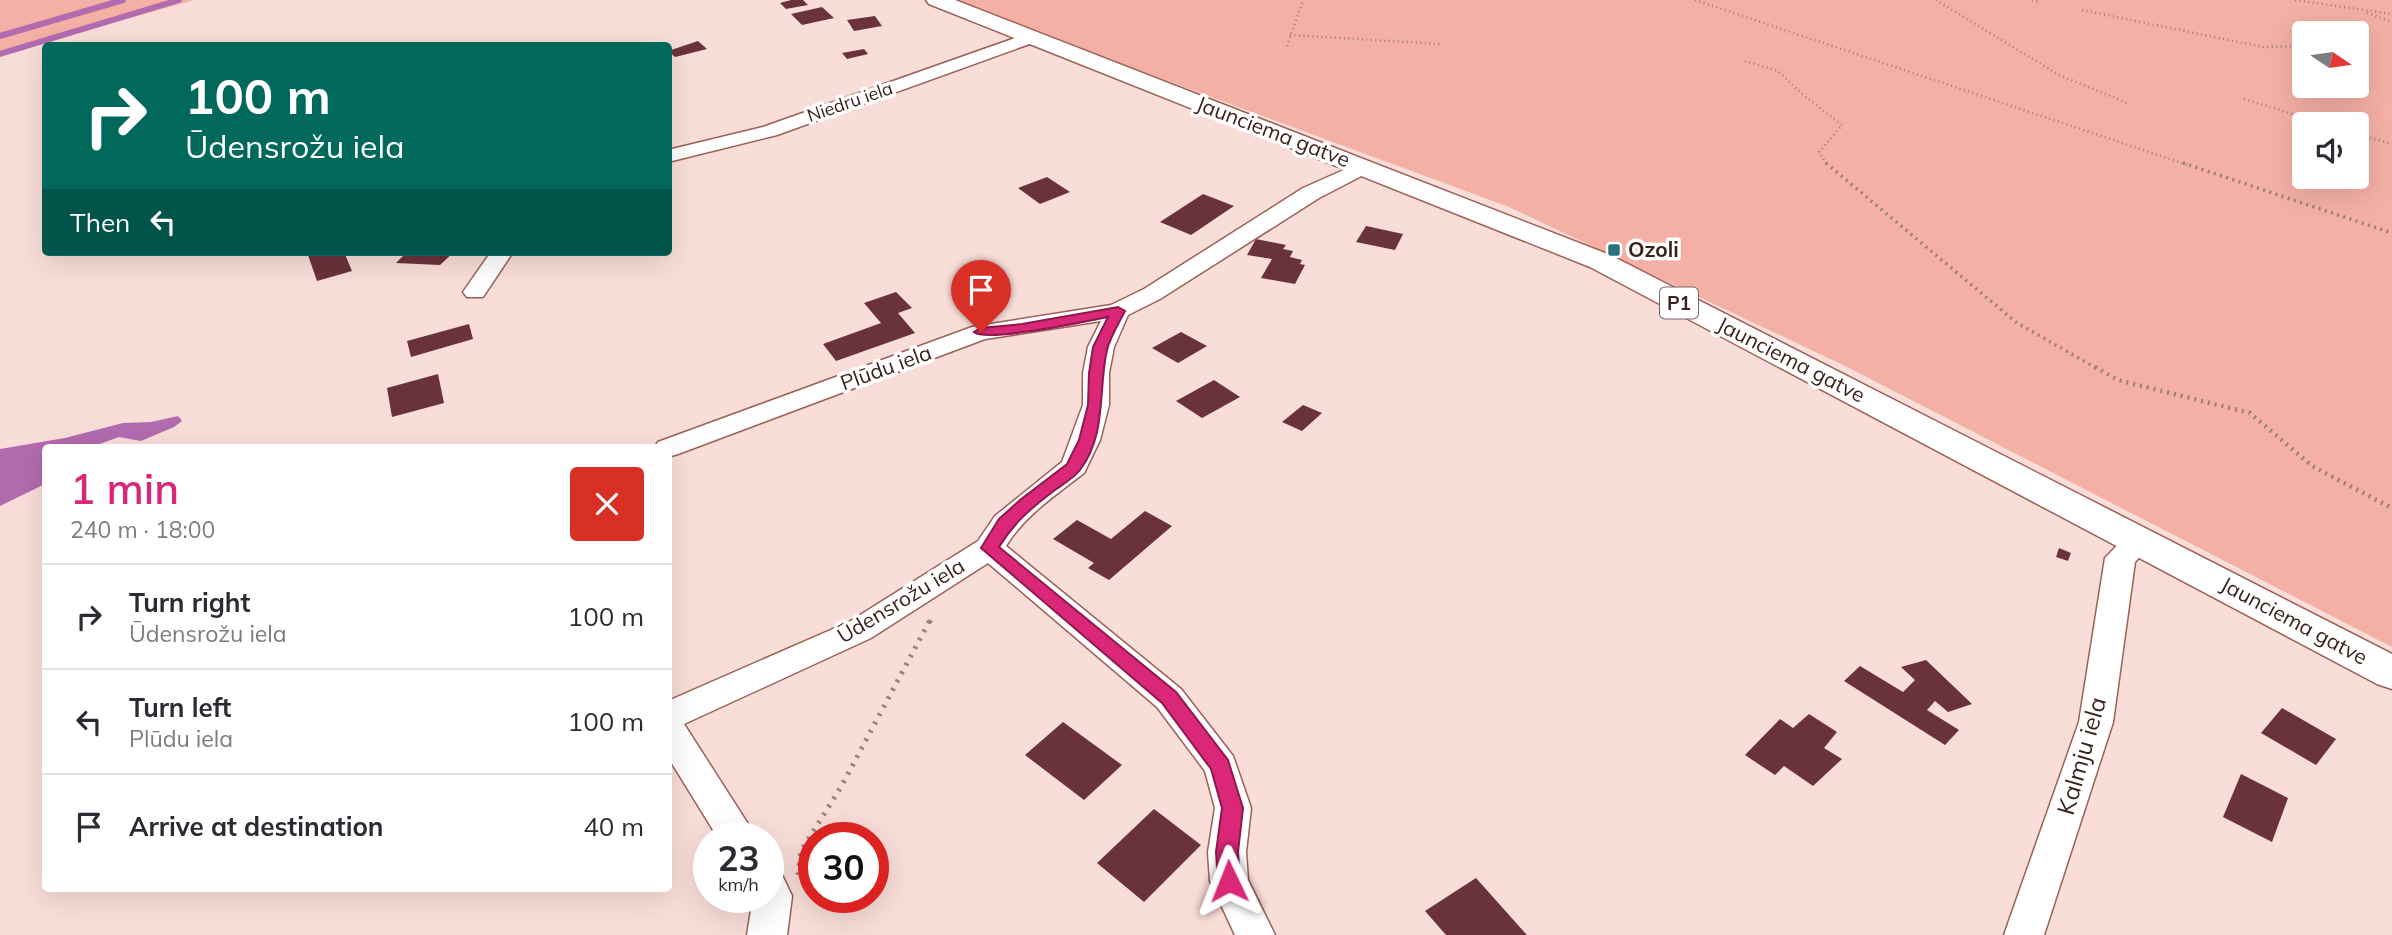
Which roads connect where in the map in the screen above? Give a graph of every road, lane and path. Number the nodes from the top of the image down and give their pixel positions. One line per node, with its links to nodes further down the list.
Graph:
1 (936, 0): 13 (main road, Jaunciema gatve / P1)
2 (1303, 0): 12 (path)
3 (1695, 0): 25 (path)
4 (1936, 0): 19 (path)
5 (2032, 0): 7 (path)
6 (2295, 0): 8 (path)
7 (2039, 2)
8 (2357, 9): 10 (path); 11 (path)
9 (2082, 10): 16 (path)
10 (2392, 14)
11 (2392, 22)
12 (1290, 35): 14 (path); 15 (path)
13 (1029, 38): 23 (street, Niedru iela); 24 (main road, Jaunciema gatve / P1)
14 (1440, 44)
15 (1287, 46)
16 (2292, 46)
17 (1745, 61): 30 (path)
18 (2244, 99): 20 (path)
19 (2127, 103)
20 (2292, 114)
21 (2369, 137): 22 (path)
22 (2392, 144)
23 (672, 155)
24 (1364, 167): 28 (street, Plūdu iela); 31 (main road, Jaunciema gatve / P1)
25 (2392, 233)
26 (499, 256): 27 (street)
27 (475, 292)
28 (1118, 311): 29 (street, Plūdu iela); 32 (street, Ūdensrožu iela)
29 (672, 447)
30 (2392, 508)
31 (2140, 540): 34 (main road, Jaunciema gatve / P1); 42 (street, Kalmju iela)
32 (989, 548): 33 (street, Ūdensrožu iela); 41 (street)
33 (956, 569): 35 (street, Ūdensrožu iela); 38 (path)
34 (2392, 673)
35 (672, 714)
36 (672, 733): 37 (street)
37 (728, 822)
38 (784, 883)
39 (770, 913): 40 (street)
40 (767, 935)
41 (1255, 935)
42 (2024, 935)

